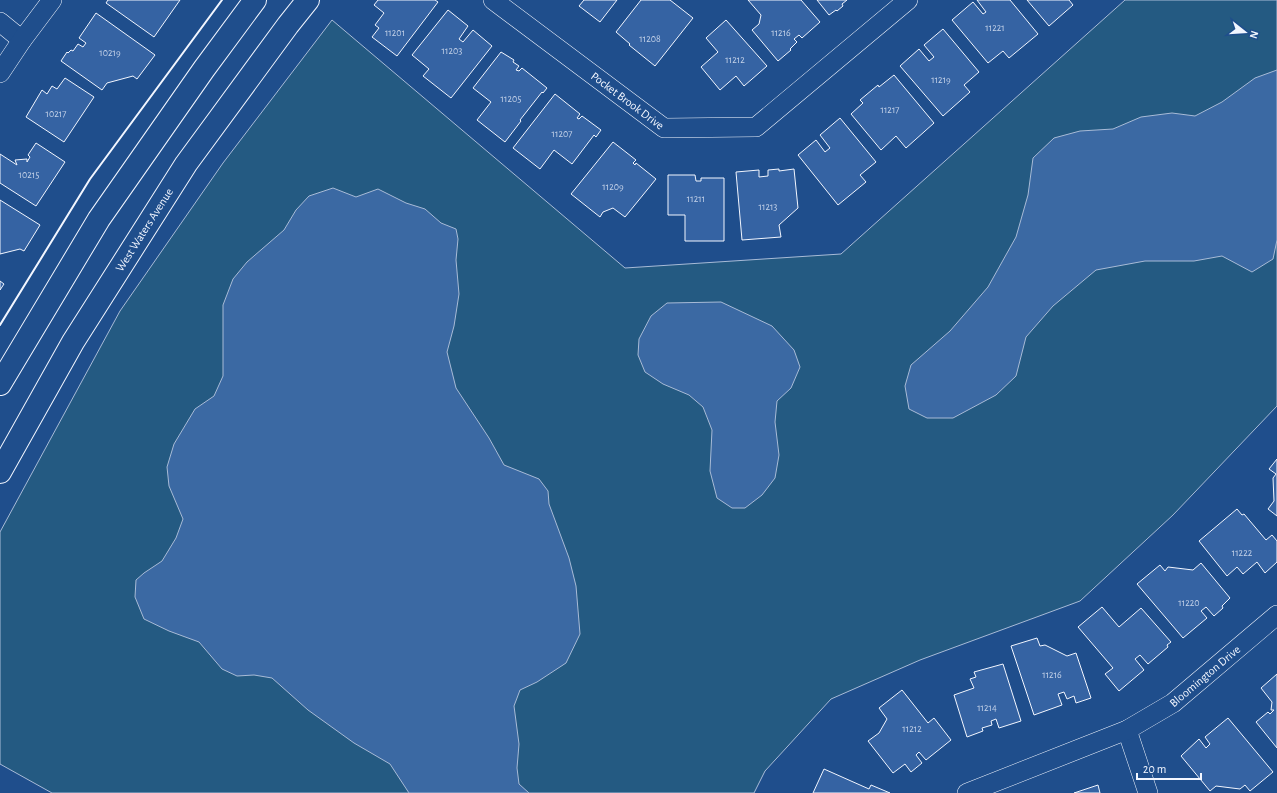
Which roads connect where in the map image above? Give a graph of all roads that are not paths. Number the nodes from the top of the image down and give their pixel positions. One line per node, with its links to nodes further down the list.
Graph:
1 (52, 0): 7 (street)
2 (255, 0): 9 (street)
3 (308, 0): 10 (street, West Waters Avenue)
4 (493, 0): 5 (street, Pocket Brook Drive)
5 (908, 0)
6 (0, 22): 7 (street)
7 (22, 40): 8 (street)
8 (0, 73)
9 (0, 384)
10 (0, 472)
11 (1277, 615): 12 (street, Bloomington Drive)
12 (1127, 730): 13 (street, Bloomington Drive); 14 (street)
13 (967, 793)
14 (1148, 793)

